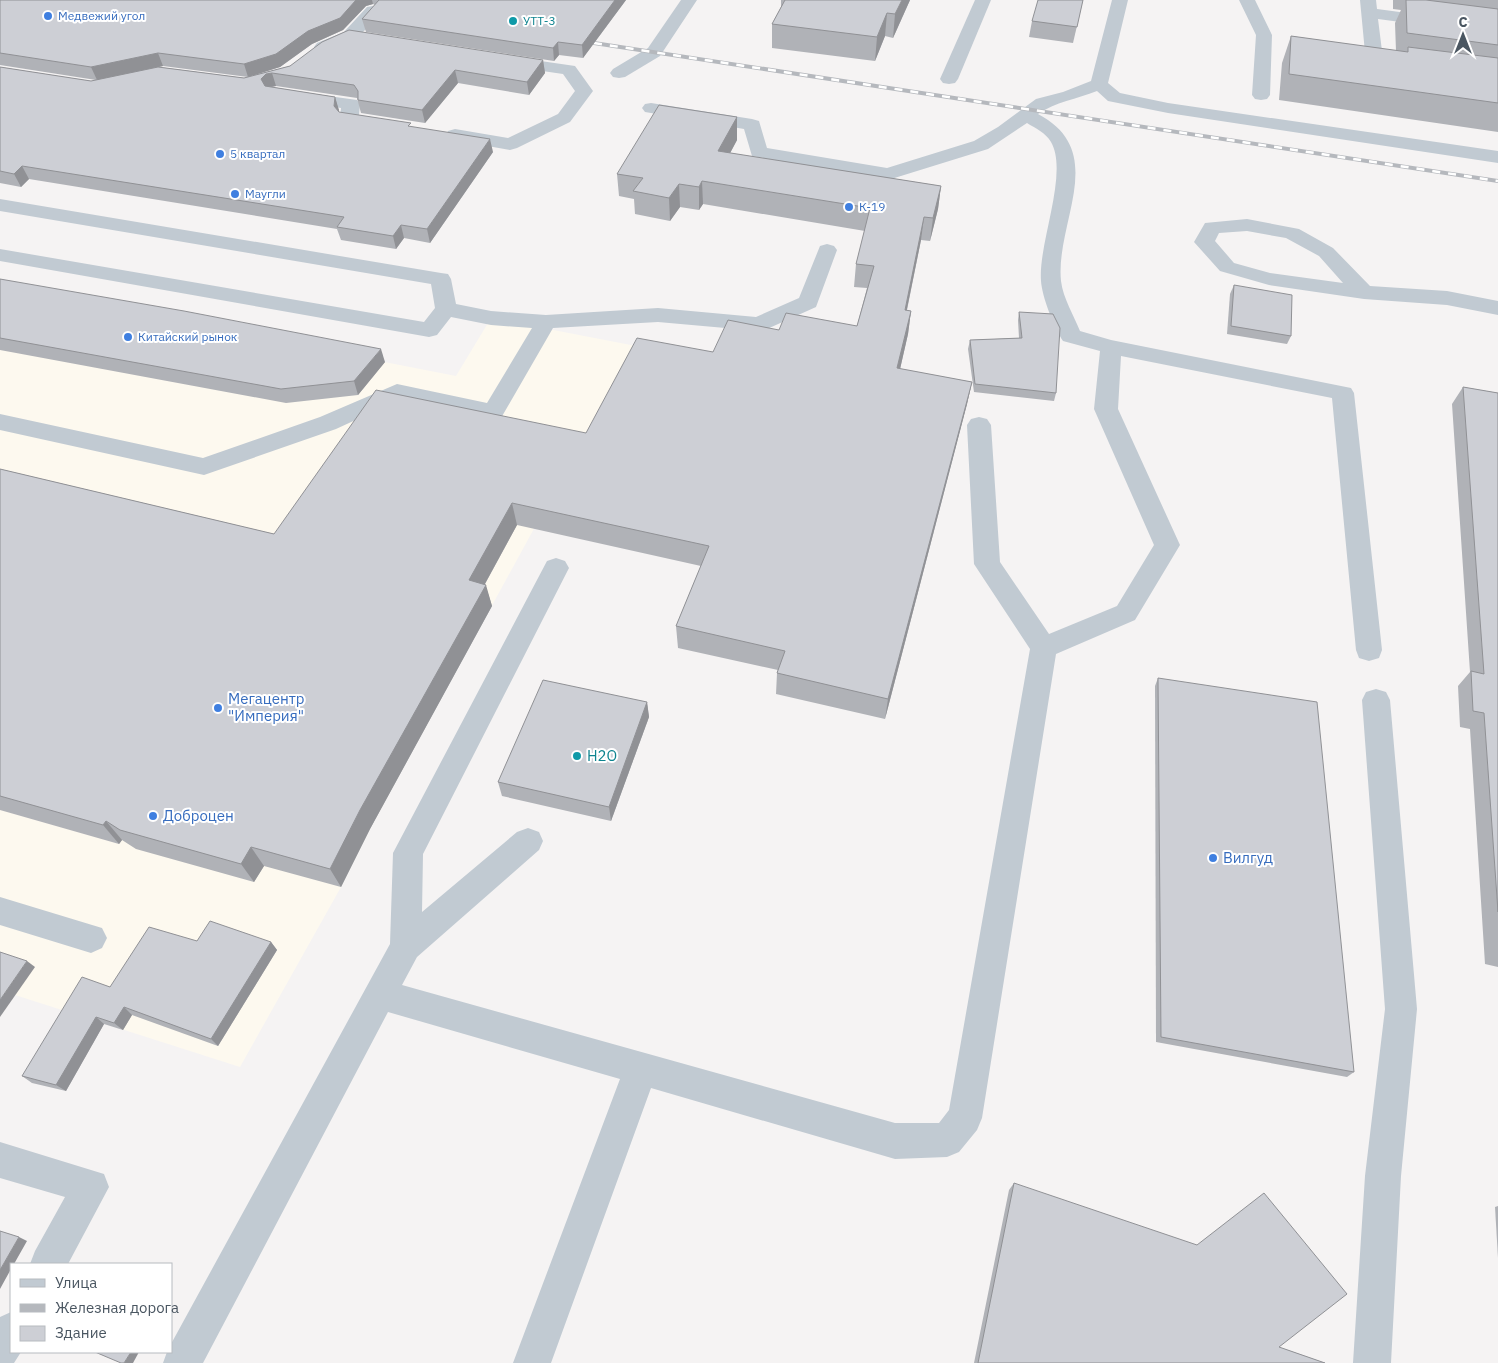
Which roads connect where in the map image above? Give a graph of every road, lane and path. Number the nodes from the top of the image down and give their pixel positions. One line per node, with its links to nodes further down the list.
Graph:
1 (689, 0): 13 (lane)
2 (983, 0): 14 (lane)
3 (1120, 0): 15 (lane)
4 (1247, 0): 17 (lane)
5 (1369, 6): 7 (lane); 12 (lane)
6 (373, 12): 8 (lane)
7 (1498, 30)
8 (350, 36): 9 (lane); 10 (lane)
9 (369, 39)
10 (306, 58)
11 (493, 58): 21 (lane)
12 (1413, 68)
13 (619, 73)
14 (949, 79)
15 (1099, 84): 19 (lane); 22 (lane)
16 (286, 95): 20 (lane)
17 (1261, 95)
18 (651, 108): 19 (lane)
19 (1025, 115): 30 (lane)
20 (396, 126)
21 (434, 132)
22 (1498, 157)
23 (0, 205): 28 (lane)
24 (827, 250): 29 (lane)
25 (0, 255): 28 (lane)
26 (1364, 292): 26 (lane); 27 (lane)
27 (1498, 308)
28 (446, 309): 29 (lane)
29 (546, 322): 31 (lane)
30 (1111, 347): 34 (lane); 35 (lane)
31 (0, 422)
32 (979, 425): 34 (lane)
33 (556, 568): 40 (lane)
34 (1044, 648): 42 (lane)
35 (1368, 650)
36 (1376, 700): 49 (lane)
37 (528, 841): 40 (lane)
38 (0, 911): 39 (lane)
39 (91, 938)
40 (406, 946): 41 (lane)
41 (380, 994): 42 (lane); 47 (lane)
42 (641, 1069): 48 (lane)
43 (0, 1160): 44 (lane)
44 (49, 1263)
45 (10, 1333): 46 (lane)
46 (0, 1352)
47 (182, 1363)
48 (532, 1363)
49 (1372, 1363)

